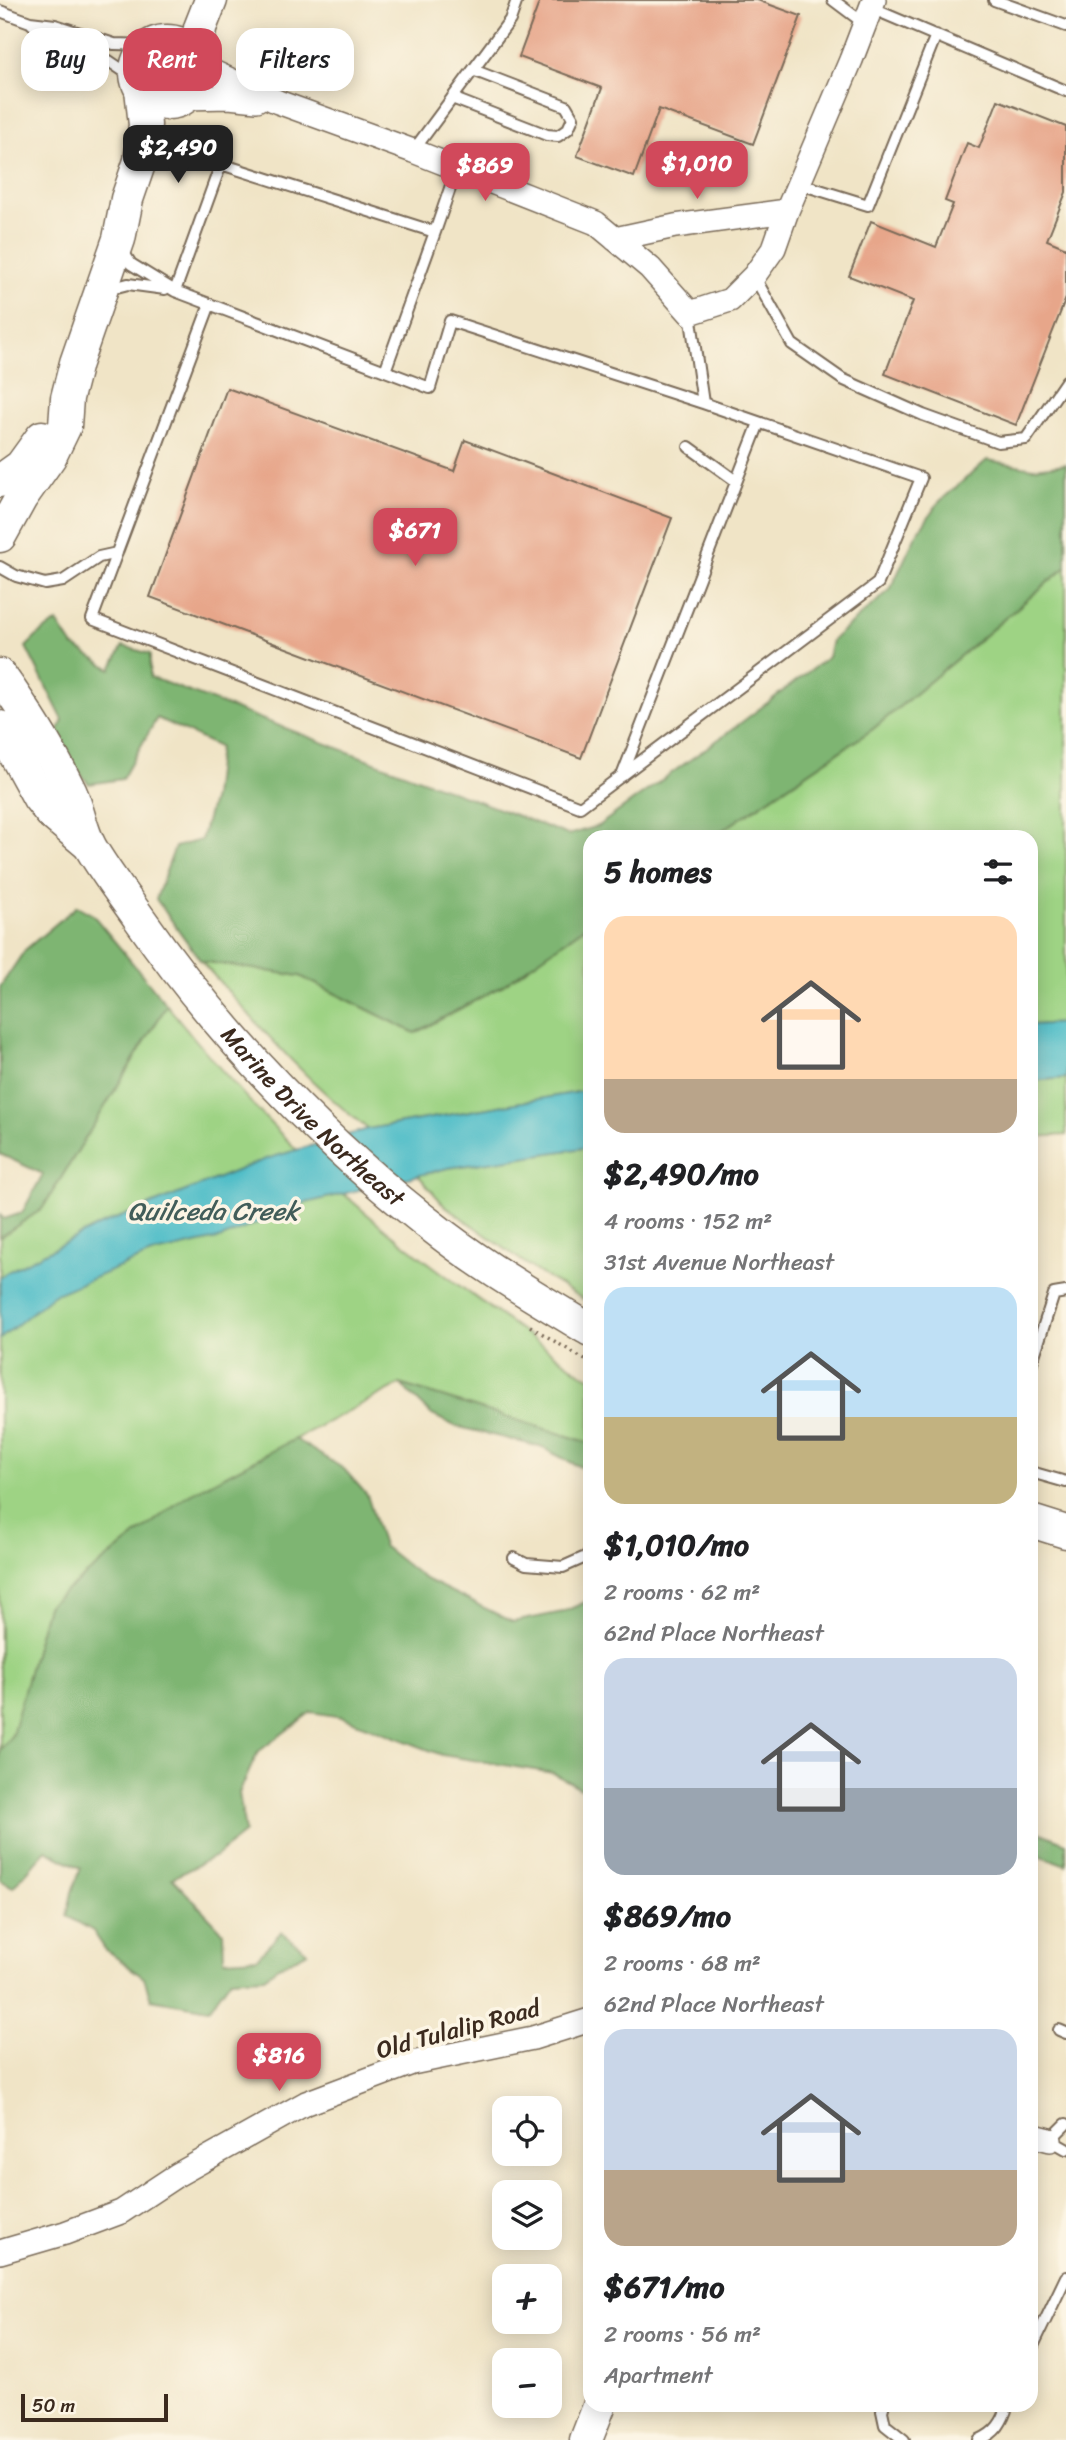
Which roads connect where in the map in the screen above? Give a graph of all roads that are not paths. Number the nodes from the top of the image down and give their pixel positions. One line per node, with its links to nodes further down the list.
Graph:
1 (193, 0): 10 (main road)
2 (211, 0): 11 (main road)
3 (517, 0): 14 (lane)
4 (833, 0): 7 (lane)
5 (994, 0): 9 (lane)
6 (0, 11): 8 (lane)
7 (870, 11): 12 (lane); 26 (street)
8 (30, 22): 13 (lane); 15 (lane)
9 (1066, 26)
10 (175, 28)
11 (200, 28)
12 (936, 35): 20 (lane); 26 (lane)
13 (123, 44)
14 (473, 70): 21 (lane); 21 (lane)
15 (123, 72)
16 (222, 74): 23 (street)
17 (140, 91): 29 (main road)
18 (146, 91): 22 (main road)
19 (189, 91): 22 (main road)
20 (1066, 91)
21 (452, 99): 24 (lane)
22 (180, 101): 23 (street); 29 (main road)
23 (278, 102): 24 (street)
24 (413, 151): 25 (street)
25 (457, 169): 28 (lane); 30 (street)
26 (800, 184): 27 (street)
27 (787, 211): 30 (street); 31 (street)
28 (435, 232): 32 (lane); 36 (lane)
29 (119, 239): 32 (lane); 33 (main road)
30 (615, 239): 35 (street)
31 (754, 276): 35 (street); 37 (lane)
32 (175, 291): 33 (lane); 34 (lane)
33 (98, 296): 38 (main road)
34 (210, 304): 36 (lane); 45 (lane)
35 (690, 313): 39 (lane)
36 (385, 371): 39 (lane)
37 (1066, 381)
38 (68, 398): 42 (main road); 44 (main road)
39 (703, 403): 40 (lane)
40 (759, 423): 43 (lane); 49 (lane)
41 (689, 447): 43 (lane)
42 (0, 481)
43 (736, 481): 49 (lane)
44 (0, 536)
45 (117, 554): 46 (lane); 49 (lane)
46 (0, 567)
47 (0, 675): 50 (main road, Marine Drive Northeast)
48 (0, 727): 50 (main road, Marine Drive Northeast)
49 (622, 776)
50 (89, 845): 52 (main road, Marine Drive Northeast)
51 (1066, 1292): 53 (lane)
52 (583, 1326)
53 (1038, 1343)
54 (1038, 1474): 55 (lane)
55 (1066, 1482)
56 (1038, 1523): 57 (main road)
57 (1066, 1532)
58 (514, 1558): 59 (lane)
59 (583, 1558)
60 (583, 2022): 61 (street, Old Tulalip Road)
61 (0, 2252)
62 (1066, 2277): 63 (lane)
63 (1038, 2335)
64 (597, 2412): 67 (main road)
65 (881, 2412): 68 (lane)
66 (1006, 2412): 69 (lane)
67 (586, 2440)
68 (904, 2440)
69 (979, 2440)

